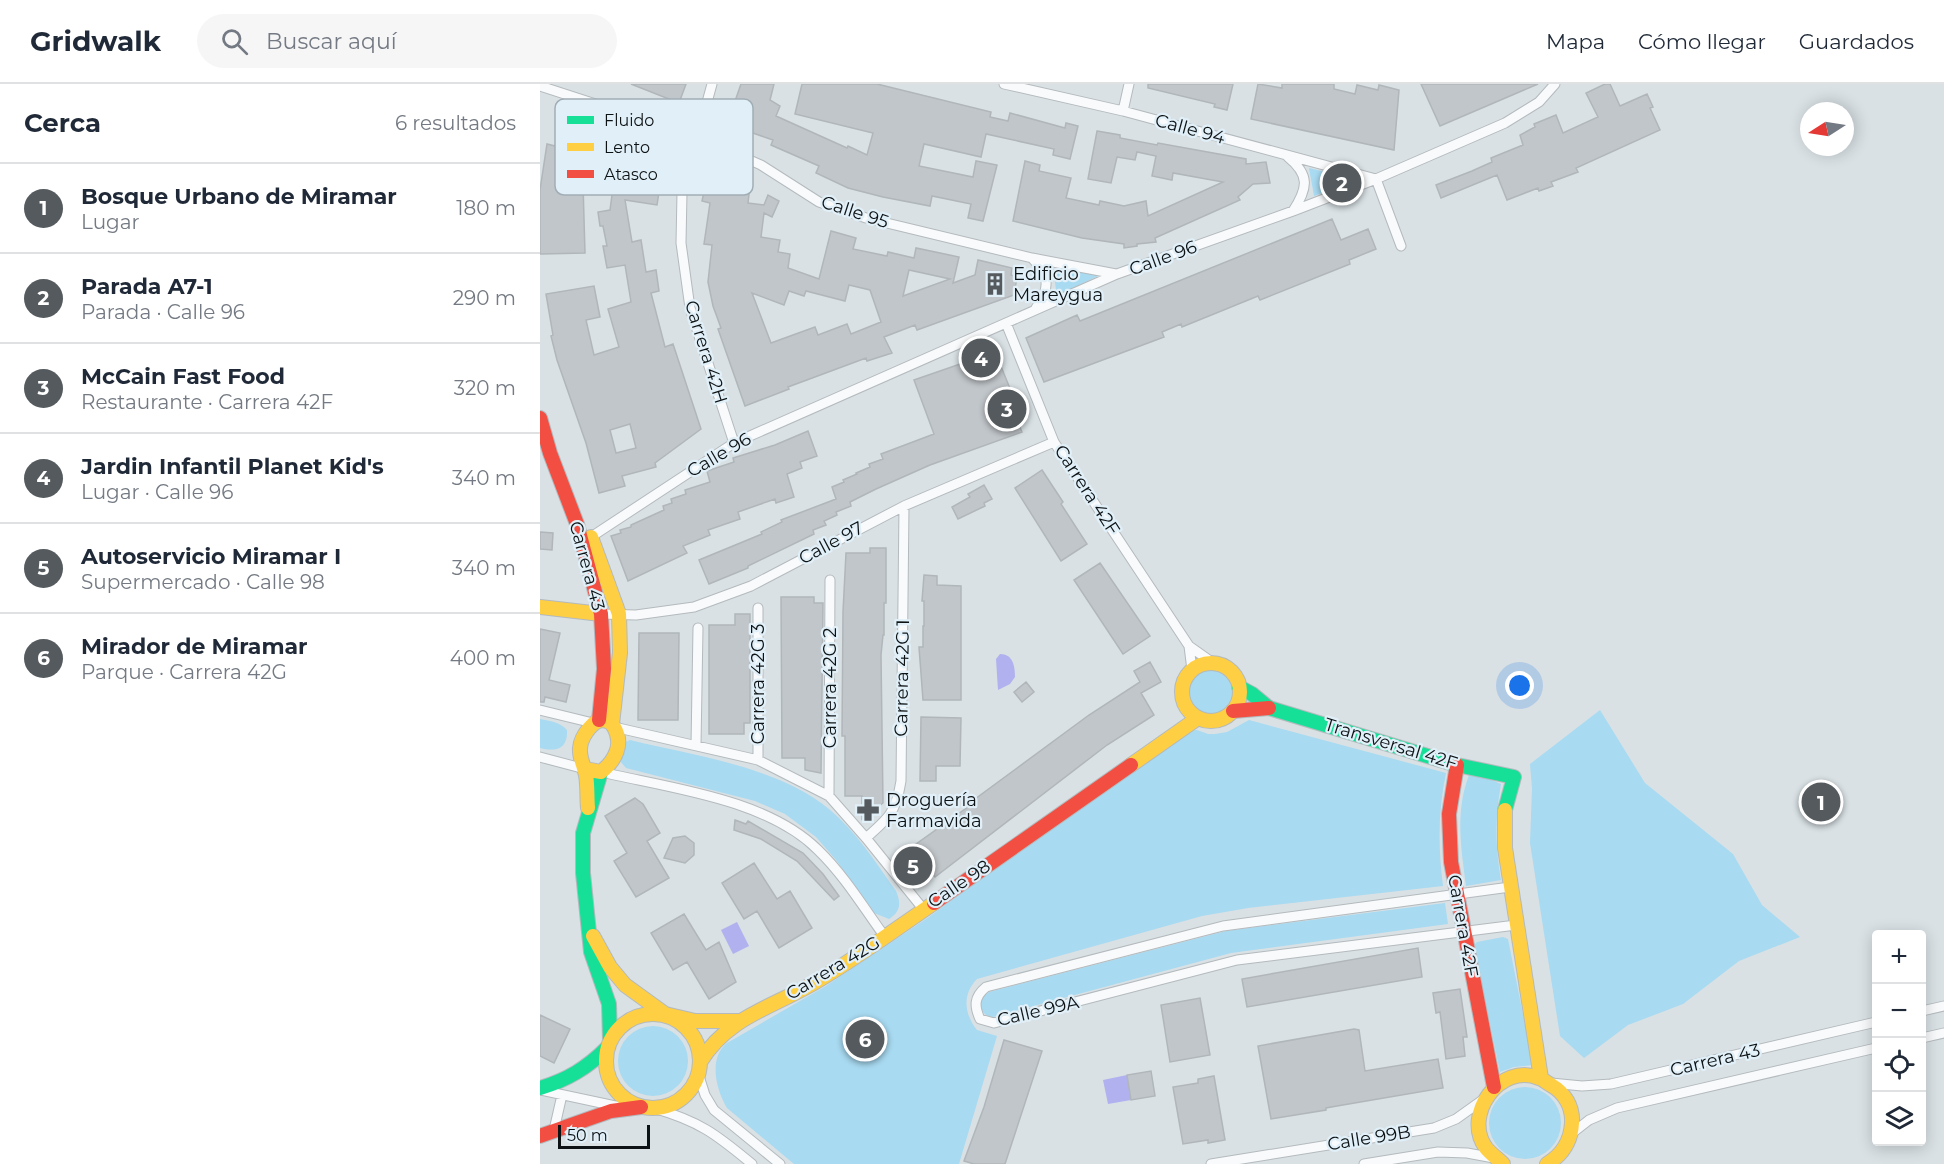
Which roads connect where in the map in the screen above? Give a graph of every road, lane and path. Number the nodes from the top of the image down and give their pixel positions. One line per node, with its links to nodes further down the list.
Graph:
1 (712, 84): 7 (street, Carrera 42H)
2 (1004, 84): 8 (street, Calle 94)
3 (1129, 84): 8 (street)
4 (1555, 84): 11 (street, Calle 96)
5 (540, 86): 6 (street, Calle 95)
6 (580, 99)
7 (707, 99)
8 (1123, 111): 9 (street, Calle 94)
9 (1286, 155): 11 (street, Calle 94); 13 (street)
10 (753, 162): 15 (street, Calle 95)
11 (1376, 179): 13 (street, Calle 96); 14 (street)
12 (682, 195): 21 (street, Carrera 42H)
13 (1293, 211): 16 (street, Calle 96)
14 (1401, 246)
15 (1032, 258): 16 (street, Calle 95); 17 (street)
16 (1117, 274): 17 (street, Calle 96)
17 (1035, 309): 18 (street, Calle 96)
18 (1006, 323): 20 (street, Carrera 42F); 21 (street, Calle 96)
19 (540, 418): 23 (street, Carrera 43)
20 (1054, 442): 22 (street, Calle 97); 30 (street, Carrera 42F)
21 (734, 443): 23 (street, Calle 96)
22 (904, 506): 28 (street, Calle 97); 47 (street, Carrera 42G 1)
23 (587, 539): 27 (street, Carrera 43); 28 (street, Carrera 43)
24 (830, 580): 45 (street, Carrera 42G 2)
25 (540, 607): 27 (street)
26 (758, 608): 41 (street, Carrera 42G 3)
27 (601, 614): 28 (street, Calle 97); 38 (street, Carrera 43)
28 (619, 615): 38 (street, Carrera 43)
29 (698, 628): 39 (street)
30 (1190, 646): 31 (street, Carrera 42F); 32 (street, Carrera 42F)
31 (1213, 663): 32 (street); 33 (street)
32 (1192, 670): 37 (street)
33 (1239, 687): 34 (street, Transversal 42F); 36 (street)
34 (1269, 708): 36 (street, Transversal 42F); 42 (street, Transversal 42F)
35 (540, 710): 38 (street, Calle 98)
36 (1233, 711): 37 (street)
37 (1193, 714): 50 (street, Calle 98)
38 (604, 724): 39 (street, Calle 98); 43 (street); 44 (street)
39 (696, 745): 41 (street, Calle 98)
40 (540, 757): 43 (street)
41 (758, 760): 45 (street, Calle 98)
42 (1457, 765): 48 (street, Transversal 42F); 49 (street, Carrera 42F)
43 (585, 769): 44 (street); 46 (street)
44 (601, 772): 46 (street); 54 (street)
45 (829, 796): 47 (street, Calle 98)
46 (588, 813): 52 (street)
47 (866, 838): 50 (street, Calle 98)
48 (1510, 887): 49 (street, Calle 99A); 51 (street)
49 (1456, 894): 53 (street, Carrera 42F); 53 (street, Calle 99A)
50 (924, 910): 54 (street, Carrera 42G)
51 (1516, 925): 53 (street, Calle 99A); 65 (street)
52 (590, 927): 57 (street); 62 (street)
53 (1463, 932): 66 (street, Carrera 42F)
54 (885, 937): 58 (street, Carrera 42G)
55 (1944, 1006): 56 (street)
56 (1926, 1010)
57 (669, 1016): 58 (street, Carrera 42G); 62 (street); 64 (street)
58 (739, 1021): 64 (street, Carrera 42G)
59 (1872, 1023): 65 (street, Carrera 43)
60 (1944, 1033): 61 (street)
61 (1926, 1037)
62 (608, 1045): 67 (street); 70 (street)
63 (1872, 1049): 73 (street, Carrera 43)
64 (699, 1068): 70 (street); 78 (street)
65 (1546, 1080): 66 (street); 73 (street)
66 (1494, 1087): 69 (street)
67 (540, 1089): 68 (street)
68 (562, 1095): 71 (street); 72 (street)
69 (1484, 1099): 75 (street); 79 (street, Calle 99B)
70 (647, 1107): 71 (street); 77 (street)
71 (625, 1108): 72 (street)
72 (554, 1130): 74 (street)
73 (1571, 1134): 76 (street)
74 (540, 1136)
75 (1498, 1161): 80 (street, Calle 99B)
76 (1552, 1163)
77 (752, 1164)
78 (780, 1164)
79 (1210, 1164)
80 (1364, 1164)

